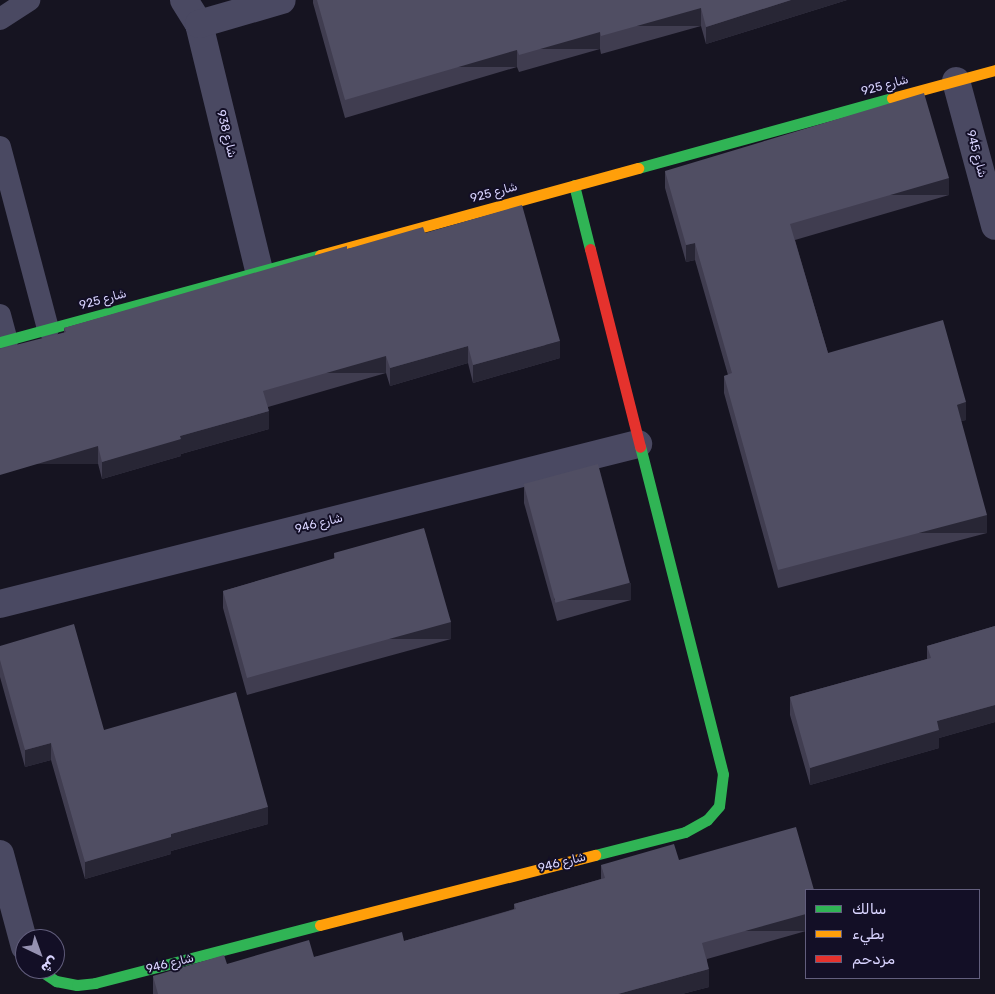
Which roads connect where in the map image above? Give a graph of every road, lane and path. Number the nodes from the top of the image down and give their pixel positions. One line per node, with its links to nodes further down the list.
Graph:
1 (30, 0): 4 (lane)
2 (184, 0): 5 (street, شارع 938)
3 (282, 0): 5 (street)
4 (0, 19)
5 (199, 24): 12 (street, شارع 938)
6 (995, 70): 7 (street, شارع 925)
7 (956, 81): 9 (street, شارع 925); 11 (street, شارع 945)
8 (0, 147): 10 (lane)
9 (574, 186): 12 (street, شارع 925); 16 (street, شارع 946)
10 (8, 212): 14 (lane)
11 (995, 226)
12 (259, 272): 14 (street, شارع 925)
13 (0, 315): 15 (lane)
14 (48, 329): 15 (street, شارع 925)
15 (3, 341)
16 (638, 444): 17 (street, شارع 946); 20 (street, شارع 946)
17 (0, 604)
18 (0, 854): 19 (street)
19 (20, 929)
20 (53, 979)

